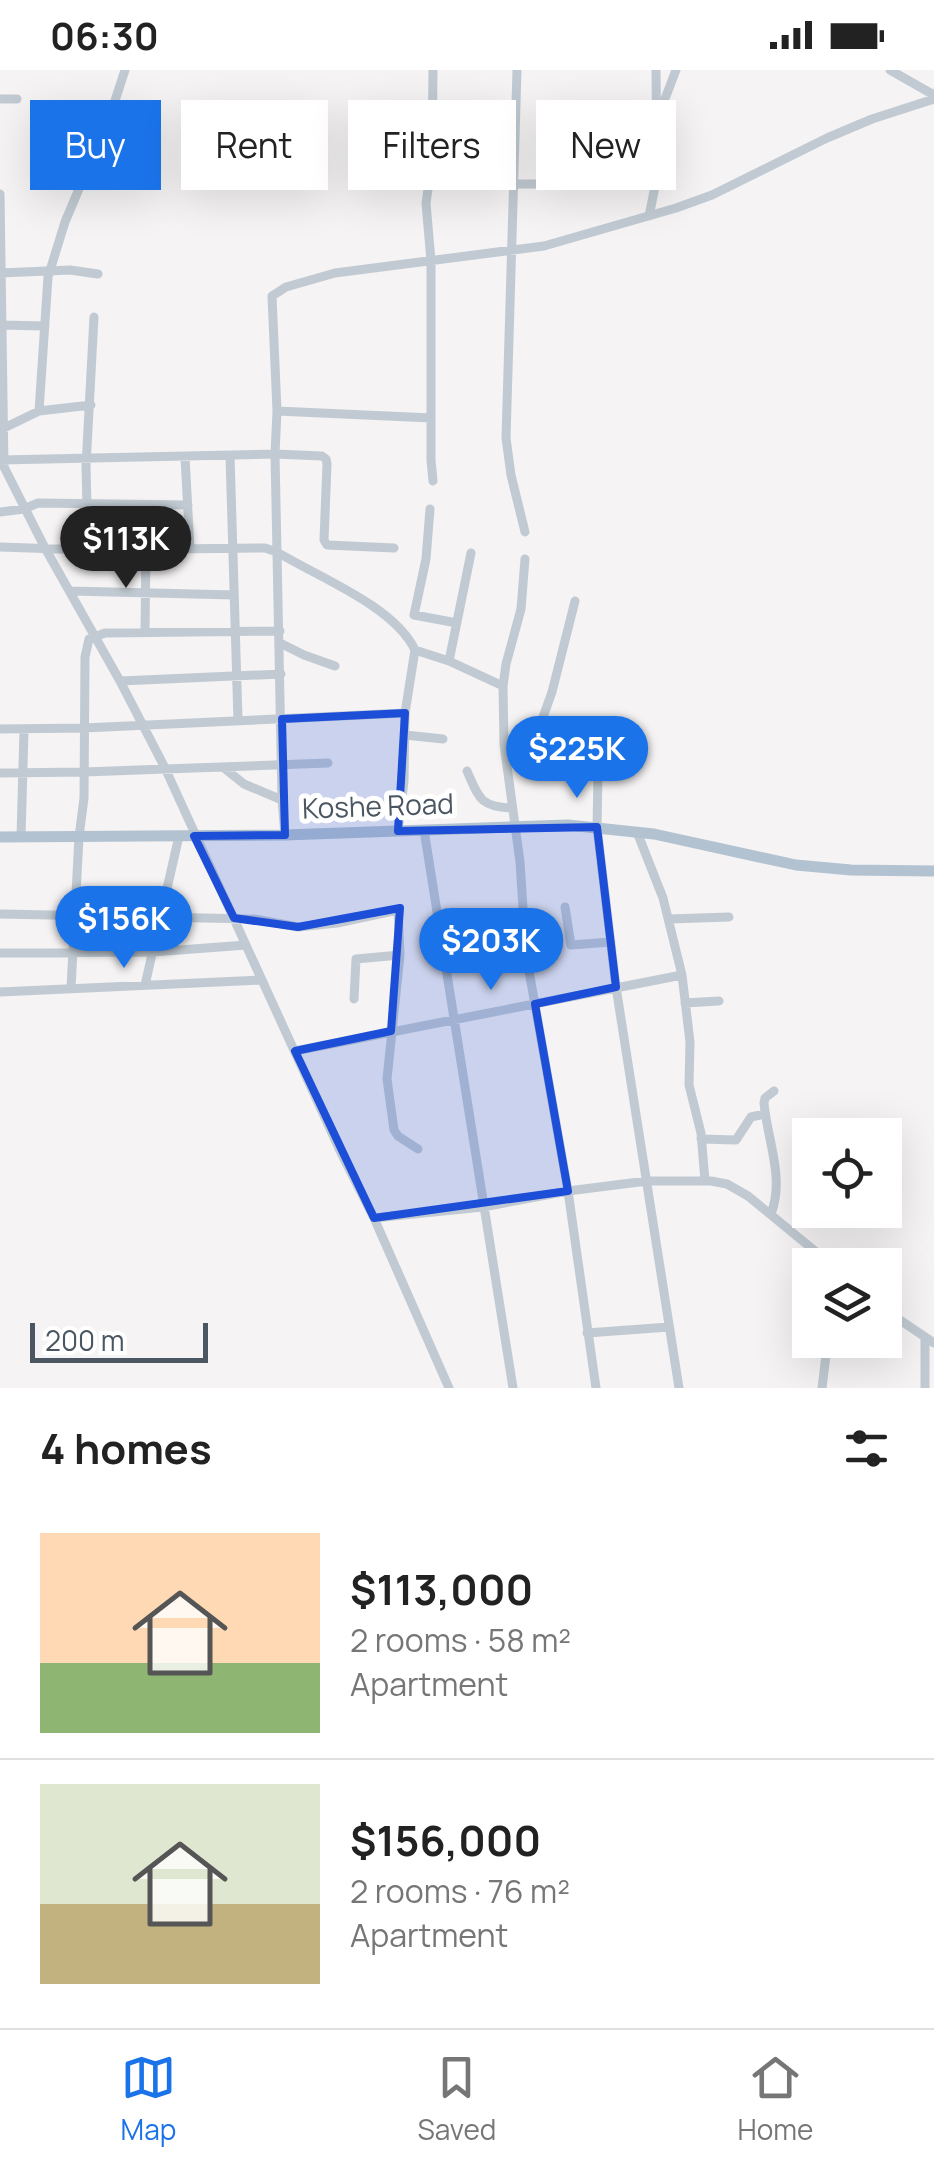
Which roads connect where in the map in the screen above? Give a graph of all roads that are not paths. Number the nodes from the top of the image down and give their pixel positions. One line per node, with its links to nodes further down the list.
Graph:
1 (125, 70): 10 (street)
2 (433, 70): 21 (street)
3 (517, 70): 11 (street)
4 (656, 70): 12 (street)
5 (676, 70): 13 (street)
6 (890, 70): 7 (street)
7 (934, 97): 18 (street)
8 (0, 99): 9 (street)
9 (16, 99)
10 (116, 100)
11 (516, 100)
12 (657, 100)
13 (665, 100)
14 (80, 190): 22 (street)
15 (512, 190): 20 (street)
16 (654, 190): 18 (street)
17 (0, 194): 19 (street)
18 (649, 216): 20 (street)
19 (0, 226): 23 (street)
20 (510, 250): 21 (street); 44 (street)
21 (431, 260): 30 (street); 31 (street)
22 (50, 271): 23 (street); 24 (street); 27 (street)
23 (0, 273): 26 (street)
24 (98, 274)
25 (94, 317): 28 (street)
26 (1, 325): 27 (street); 32 (street)
27 (45, 326): 29 (street)
28 (91, 404): 29 (street); 36 (street)
29 (39, 411): 32 (street)
30 (276, 411): 31 (street); 33 (street)
31 (431, 418): 38 (street)
32 (1, 430): 37 (street)
33 (275, 454): 34 (street); 49 (street); 52 (street)
34 (230, 456): 35 (street); 48 (street)
35 (185, 457): 36 (street); 40 (street)
36 (88, 458): 37 (street); 39 (street)
37 (2, 460): 41 (street)
38 (433, 480)
39 (87, 503): 40 (street); 41 (street); 51 (street)
40 (188, 505): 47 (street)
41 (24, 509): 43 (street); 46 (street)
42 (430, 510): 59 (street)
43 (0, 512)
44 (525, 532)
45 (0, 547): 46 (street)
46 (44, 548): 51 (street); 55 (street)
47 (190, 548): 48 (street); 50 (street)
48 (234, 548): 52 (street); 57 (street)
49 (394, 548)
50 (146, 549): 51 (street); 56 (street)
51 (88, 550)
52 (277, 552): 61 (street); 65 (street)
53 (471, 553): 60 (street)
54 (525, 559): 73 (street)
55 (71, 591): 56 (street); 64 (street)
56 (145, 592): 57 (street); 62 (street)
57 (234, 595): 63 (street)
58 (575, 601): 83 (street)
59 (414, 615): 60 (street); 65 (street)
60 (457, 623): 68 (street)
61 (280, 631): 63 (street); 66 (street)
62 (146, 632): 63 (street); 64 (street)
63 (235, 632): 71 (street)
64 (95, 635): 72 (street); 78 (street)
65 (407, 637): 67 (street)
66 (280, 643): 69 (street); 70 (street)
67 (415, 650): 68 (street); 74 (street)
68 (448, 662): 73 (street)
69 (334, 666)
70 (281, 674): 71 (street); 75 (street)
71 (236, 677): 72 (street); 76 (street)
72 (120, 681): 77 (street)
73 (503, 686): 83 (street)
74 (406, 713): 75 (street); 81 (street)
75 (282, 718): 76 (street); 85 (street)
76 (238, 720): 77 (street)
77 (142, 724): 78 (street); 86 (street)
78 (84, 728): 80 (street); 89 (street)
79 (0, 729): 80 (street)
80 (24, 730): 91 (street)
81 (405, 735): 82 (street); 98 (street)
82 (443, 740)
83 (504, 744): 94 (street)
84 (328, 763): 85 (street)
85 (283, 765): 87 (street); 93 (street)
86 (164, 768): 87 (street); 89 (street); 102 (street)
87 (224, 768): 93 (street)
88 (467, 771): 94 (street)
89 (84, 772): 91 (street); 105 (street)
90 (0, 773): 91 (street)
91 (23, 773): 103 (street)
92 (598, 776): 96 (street)
93 (282, 800): 100 (street)
94 (512, 808): 95 (street)
95 (514, 826): 96 (main road, Koshe Road); 97 (main road, Koshe Road); 131 (street)
96 (597, 827): 99 (main road, Koshe Road); 116 (street)
97 (424, 830): 98 (main road, Koshe Road); 132 (street)
98 (398, 831): 100 (main road, Koshe Road)
99 (637, 832): 106 (main road, Koshe Road); 115 (street)
100 (285, 835): 102 (main road, Koshe Road)
101 (179, 836): 102 (main road, Koshe Road); 105 (main road, Koshe Road); 108 (street)
102 (194, 836): 114 (street)
103 (21, 837): 104 (main road, Koshe Road); 105 (main road, Koshe Road)
104 (0, 838)
105 (78, 838): 107 (street)
106 (934, 871)
107 (76, 894): 108 (street); 111 (street)
108 (166, 894): 113 (street)
109 (565, 906): 116 (street)
110 (0, 914): 111 (street)
111 (74, 916): 113 (street); 118 (street)
112 (729, 917): 115 (street)
113 (159, 918): 114 (street); 119 (street)
114 (234, 918): 117 (street); 121 (street)
115 (669, 920): 122 (street)
116 (611, 942): 125 (street)
117 (246, 945): 119 (street); 123 (street)
118 (72, 951): 119 (street); 120 (street); 126 (street)
119 (153, 952): 124 (street)
120 (0, 953)
121 (400, 955): 128 (street); 133 (street)
122 (682, 976): 125 (street); 130 (street)
123 (262, 980): 124 (street); 134 (street)
124 (144, 985): 126 (street)
125 (616, 987): 131 (street); 140 (street)
126 (71, 988): 127 (street)
127 (0, 992)
128 (354, 999)
129 (720, 1001): 130 (street)
130 (685, 1003): 137 (street)
131 (536, 1004): 132 (street); 141 (street)
132 (456, 1020): 133 (street); 142 (street)
133 (392, 1031): 134 (street); 138 (street)
134 (294, 1051): 144 (street)
135 (774, 1091): 136 (street)
136 (765, 1114): 137 (street); 143 (street)
137 (701, 1139): 139 (street)
138 (418, 1149)
139 (706, 1180): 140 (street); 143 (street)
140 (647, 1182): 141 (street); 147 (street)
141 (568, 1192): 142 (street); 148 (street)
142 (483, 1207): 144 (street); 152 (street)
143 (771, 1214): 145 (street)
144 (374, 1218): 151 (street)
145 (812, 1248)
146 (902, 1325): 149 (street)
147 (669, 1327): 148 (street); 154 (street)
148 (587, 1332): 153 (street)
149 (929, 1340): 156 (street)
150 (826, 1358): 155 (street)
151 (448, 1388)
152 (513, 1388)
153 (595, 1388)
154 (679, 1388)
155 (822, 1388)
156 (925, 1388)

